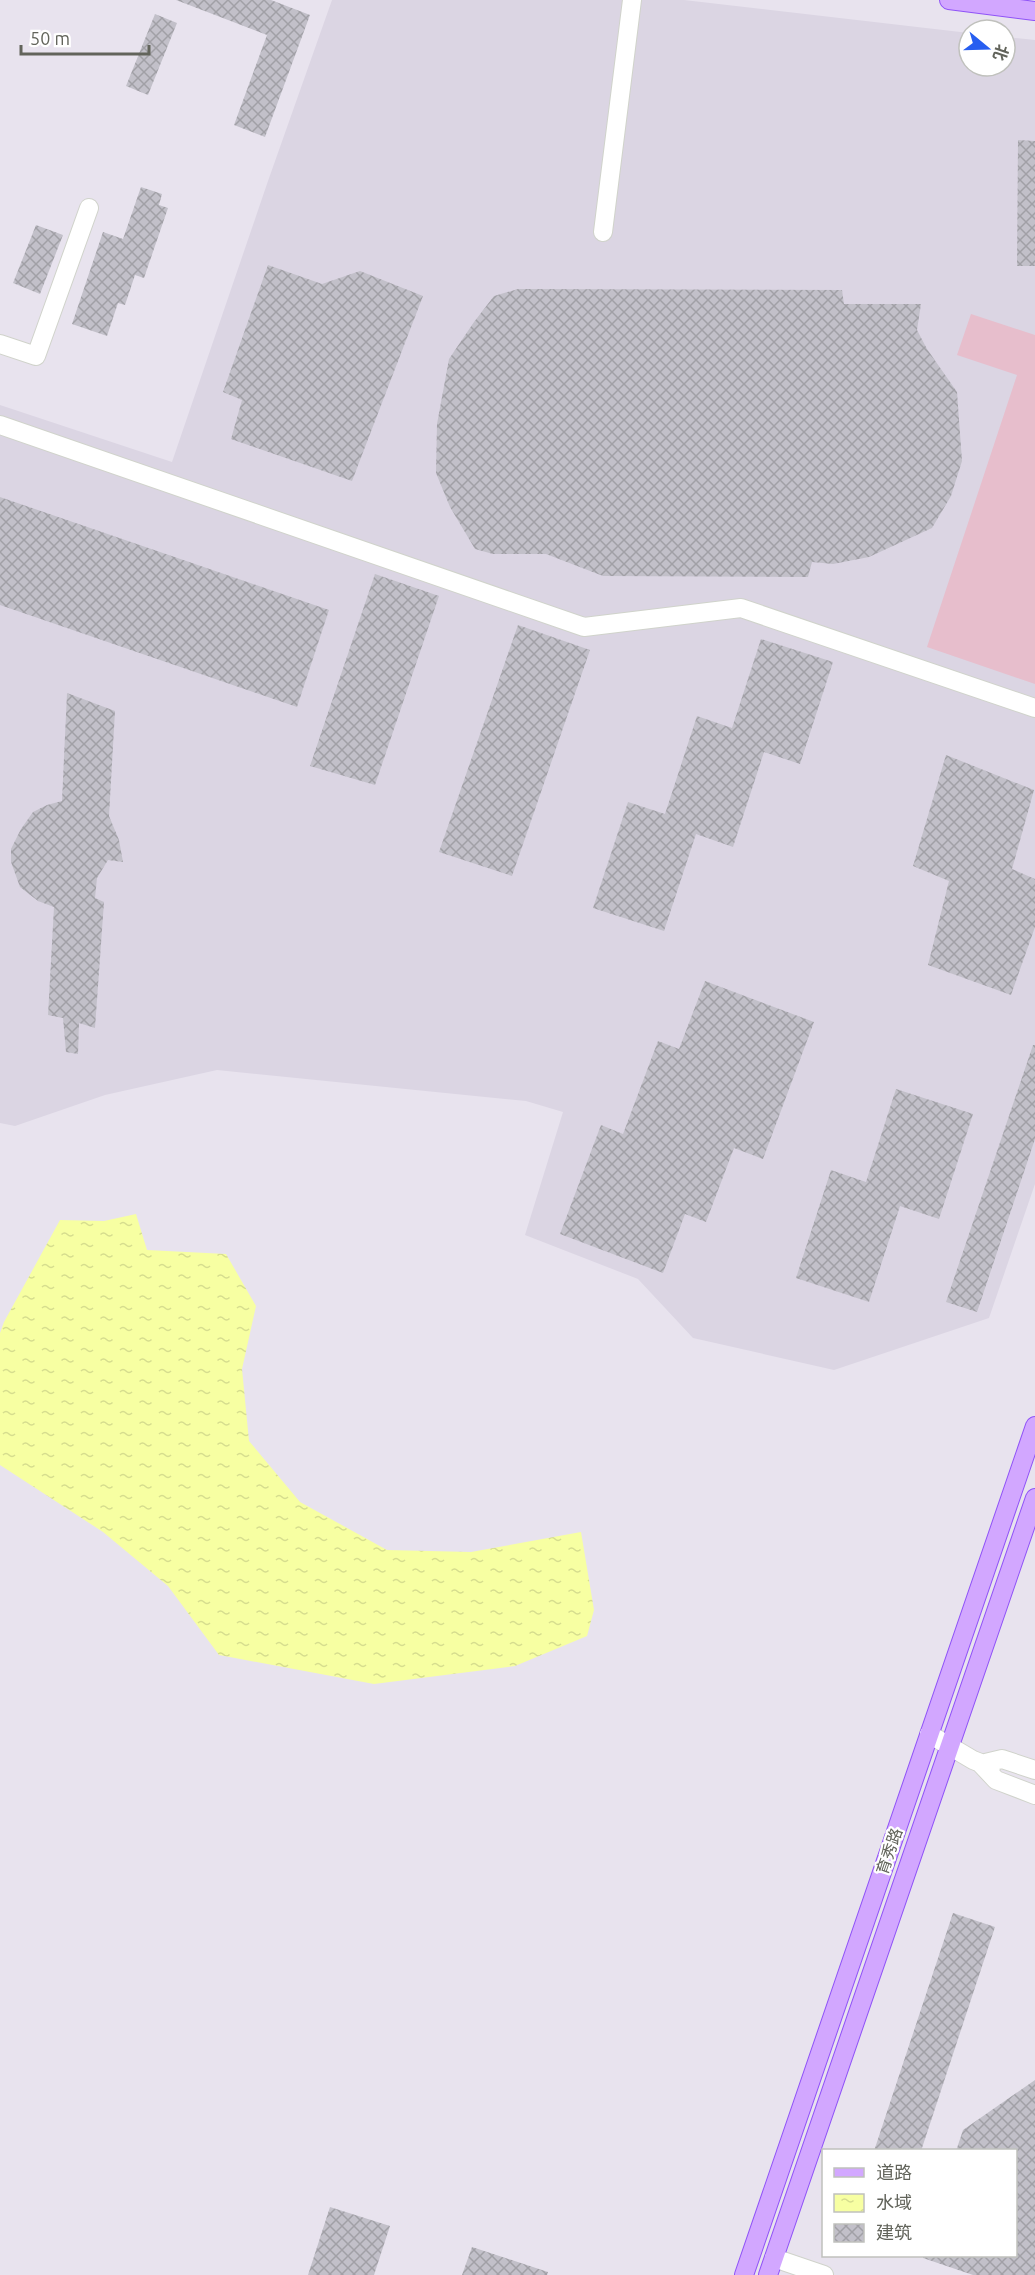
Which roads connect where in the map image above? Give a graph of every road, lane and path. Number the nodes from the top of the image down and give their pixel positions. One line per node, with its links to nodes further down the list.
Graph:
1 (632, 0): 5 (street)
2 (949, 0): 3 (main road)
3 (1035, 11)
4 (89, 208): 6 (street)
5 (603, 232)
6 (0, 344)
7 (0, 424): 8 (street)
8 (1035, 708)
9 (1035, 1426): 11 (main road, 育秀路)
10 (1035, 1498): 12 (main road, 育秀路)
11 (929, 1734): 12 (street); 18 (main road, 育秀路)
12 (950, 1747): 13 (street); 17 (main road, 育秀路)
13 (981, 1764): 14 (street); 15 (street); 16 (street)
14 (1035, 1770)
15 (1035, 1783)
16 (1035, 1795)
17 (771, 2266): 19 (street)
18 (744, 2275)
19 (824, 2275)

